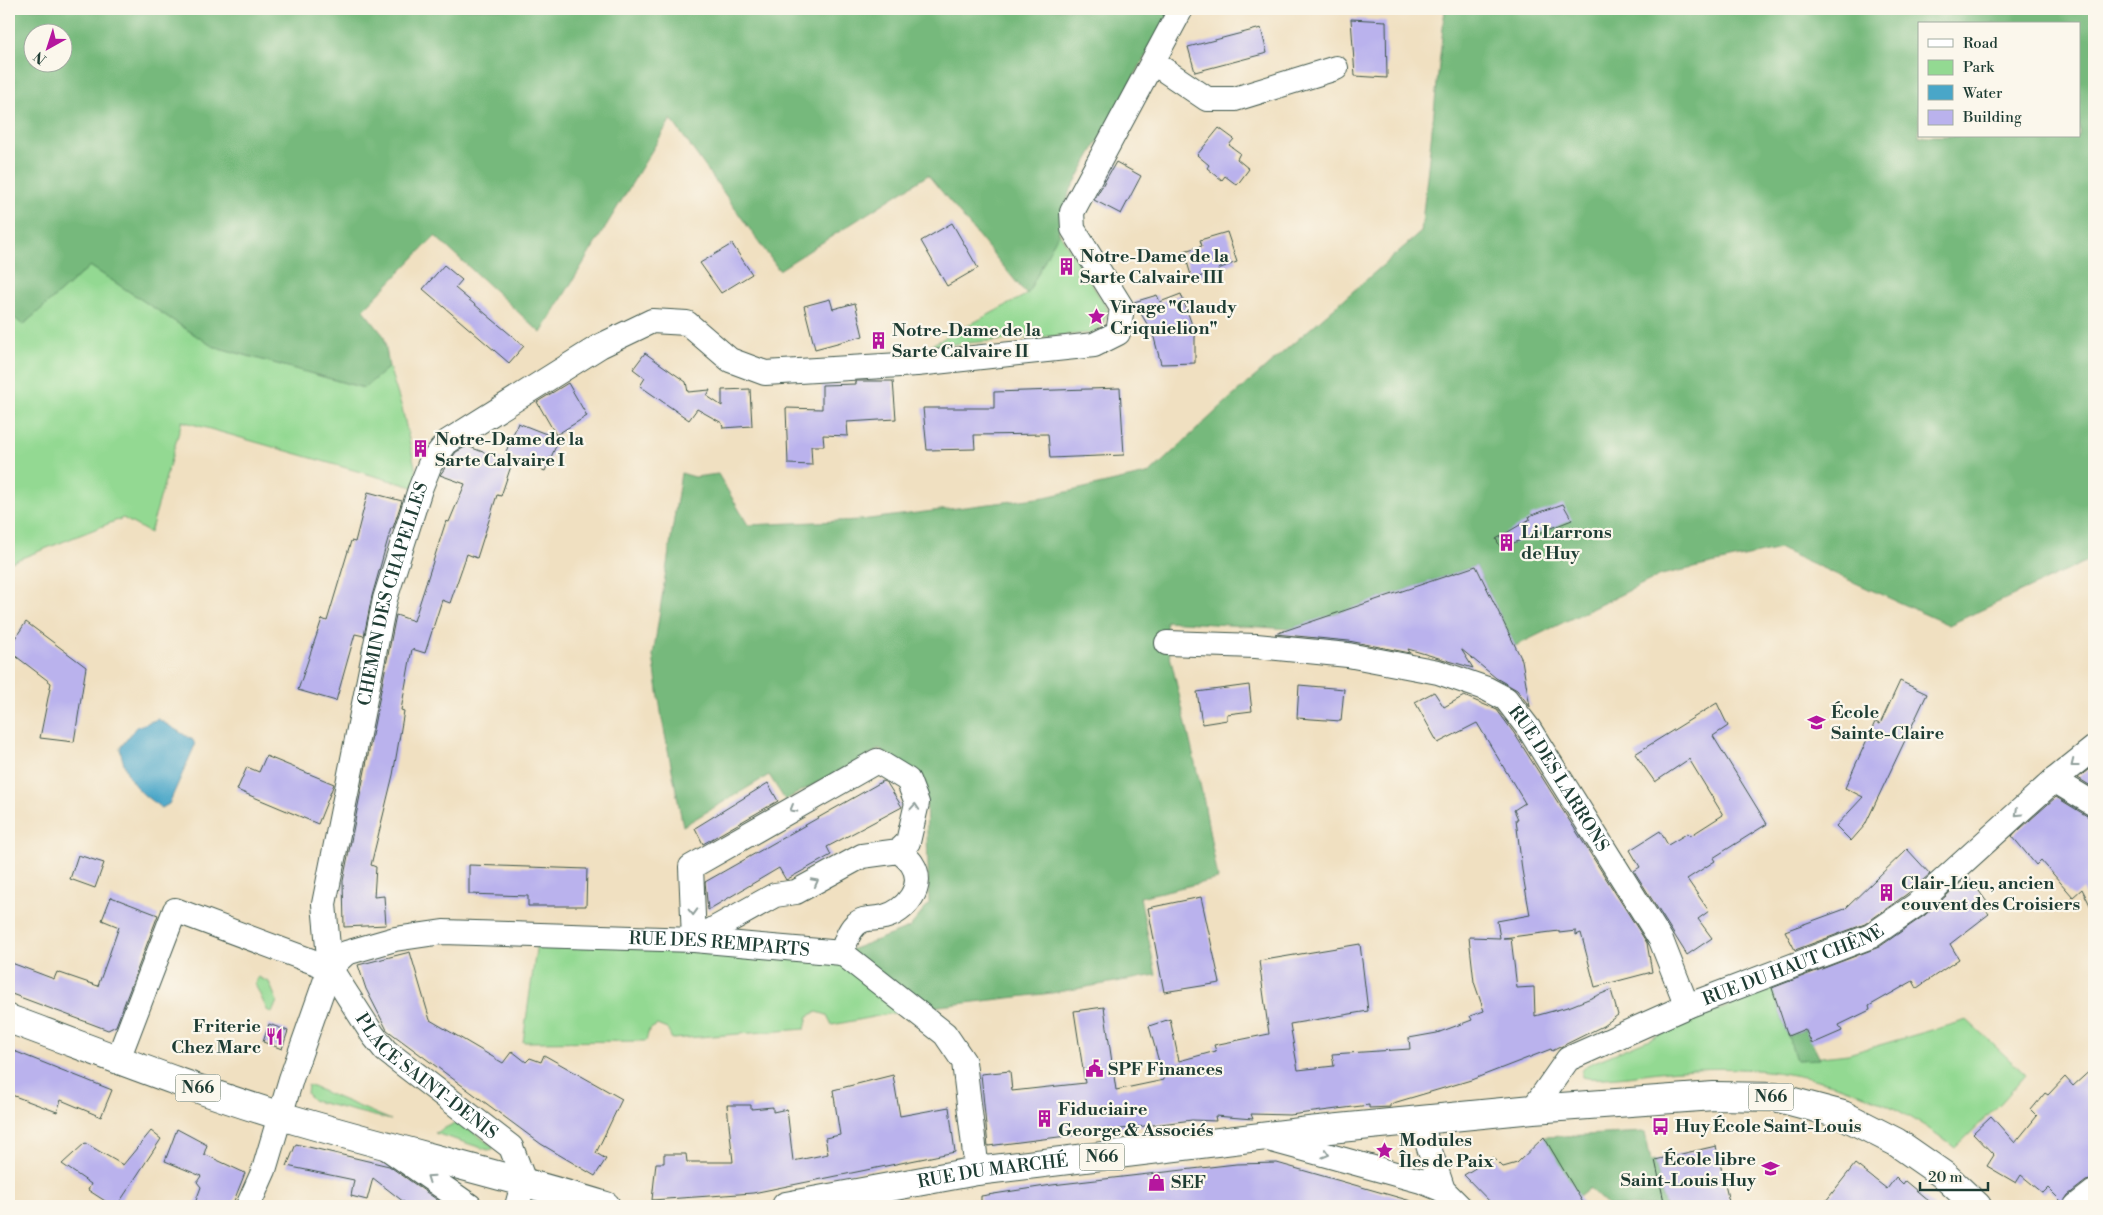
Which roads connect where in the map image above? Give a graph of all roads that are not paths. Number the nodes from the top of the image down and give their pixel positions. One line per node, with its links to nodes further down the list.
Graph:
1 (1181, 9): 2 (street, CHEMIN DES CHAPELLES)
2 (1154, 63): 3 (street); 11 (street, CHEMIN DES CHAPELLES)
3 (1336, 68)
4 (1167, 643): 12 (street, RUE DES LARRONS)
5 (2094, 748): 6 (street, RUE DU HAUT CHÊNE, one-way to 6)
6 (2054, 780): 7 (street); 12 (street, RUE DU HAUT CHÊNE, one-way to 12)
7 (2094, 804)
8 (898, 851): 9 (street, one-way to 8); 9 (street, one-way to 9); 10 (street)
9 (694, 940): 10 (street, RUE DES REMPARTS); 11 (street, RUE DES REMPARTS)
10 (842, 953): 20 (street)
11 (330, 968): 14 (street); 16 (street); 22 (street, PLACE SAINT-DENIS)
12 (1686, 1006): 15 (street, RUE DU HAUT CHÊNE)
13 (9, 1019): 14 (main road, N66)
14 (118, 1059): 16 (main road, N66)
15 (1533, 1109): 17 (main road, N66); 28 (main road, N66)
16 (279, 1115): 19 (main road, N66); 24 (street)
17 (1420, 1121): 18 (main road, RUE DU MARCHÉ / N66); 23 (street)
18 (1262, 1137): 20 (main road, RUE DU MARCHÉ / N66); 23 (street, RUE DU MARCHÉ, one-way to 23)
19 (377, 1141): 22 (main road, N66); 25 (street, one-way to 19)
20 (977, 1171): 27 (main road, RUE DU MARCHÉ / N66)
21 (2094, 1192): 29 (street)
22 (521, 1193): 26 (main road, N66)
23 (1451, 1198)
24 (248, 1206)
25 (470, 1206)
26 (606, 1206)
27 (786, 1206)
28 (1977, 1206)
29 (2076, 1206)

